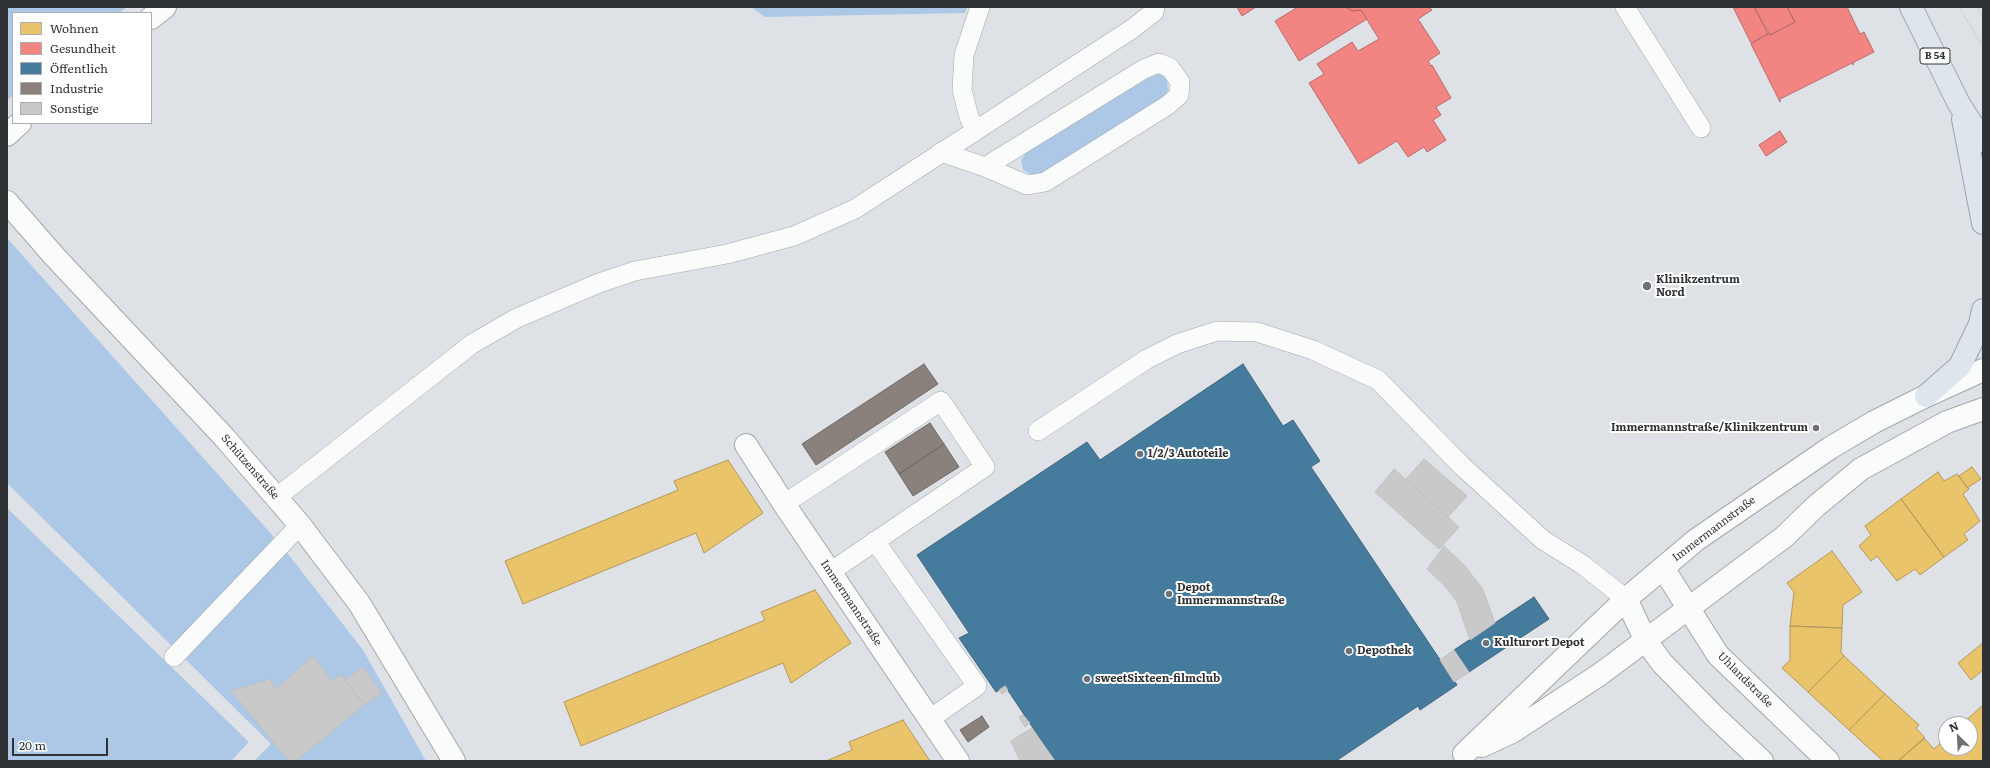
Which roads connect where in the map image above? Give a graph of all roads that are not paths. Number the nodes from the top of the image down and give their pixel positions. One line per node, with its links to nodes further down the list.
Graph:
1 (165, 7): 6 (street)
2 (980, 7): 10 (lane)
3 (1155, 7): 10 (lane)
4 (1625, 7): 9 (lane)
5 (1911, 7): 7 (main road, B 54)
6 (152, 17)
7 (1959, 104): 12 (main road, B 54); 16 (main road)
8 (19, 124): 11 (street)
9 (1701, 128)
10 (976, 130): 13 (lane)
11 (7, 135)
12 (1983, 142)
13 (941, 152): 14 (lane); 23 (lane)
14 (985, 167): 14 (lane)
15 (7, 202): 23 (street, Schützenstraße)
16 (1983, 223)
17 (1983, 310): 19 (main road)
18 (1983, 370): 19 (street, Immermannstraße)
19 (1926, 396): 27 (street, Immermannstraße)
20 (1983, 410): 30 (street, Immermannstraße)
21 (1038, 431): 29 (lane)
22 (746, 445): 24 (street, Immermannstraße)
23 (277, 497): 25 (street, Schützenstraße)
24 (784, 504): 26 (lane); 28 (street, Immermannstraße)
25 (300, 525): 32 (lane); 35 (street, Schützenstraße)
26 (875, 541): 28 (lane); 33 (lane)
27 (1662, 568): 29 (street, Immermannstraße); 30 (street, Uhlandstraße)
28 (830, 572): 33 (street, Immermannstraße)
29 (1626, 599): 31 (street); 34 (street, Immermannstraße)
30 (1689, 610): 31 (street, Immermannstraße); 38 (street, Uhlandstraße)
31 (1646, 641): 34 (street, Immermannstraße); 37 (street)
32 (174, 657)
33 (930, 719): 36 (street, Immermannstraße)
34 (1459, 758)
35 (454, 761)
36 (958, 761)
37 (1762, 761)
38 (1828, 761)

